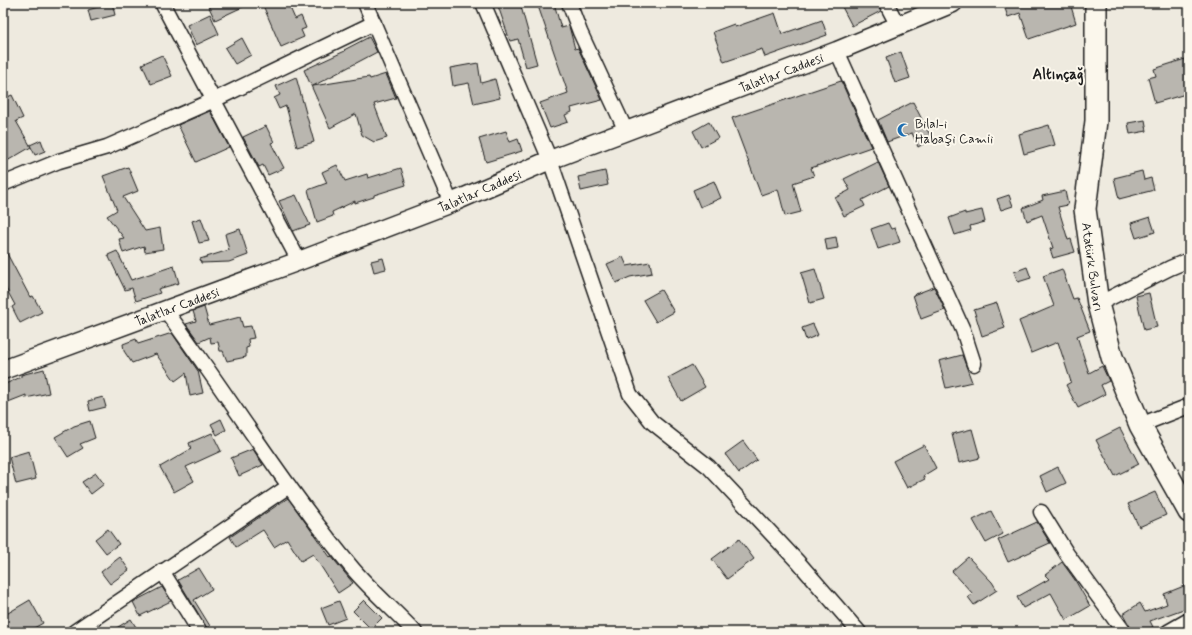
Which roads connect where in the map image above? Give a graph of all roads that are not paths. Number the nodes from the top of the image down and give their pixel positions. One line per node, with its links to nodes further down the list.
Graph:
1 (162, 3): 11 (street)
2 (365, 3): 8 (street)
3 (483, 3): 13 (street)
4 (569, 3): 12 (street)
5 (886, 3): 9 (street)
6 (953, 3): 9 (street, Talatlar Caddesi)
7 (1096, 3): 18 (main road, Atatürk Bulvarı)
8 (374, 23): 11 (street); 15 (street)
9 (898, 26): 10 (street, Talatlar Caddesi)
10 (837, 51): 12 (street, Talatlar Caddesi); 20 (street)
11 (214, 100): 14 (street); 17 (street)
12 (626, 131): 13 (street, Talatlar Caddesi)
13 (550, 160): 15 (street, Talatlar Caddesi); 32 (street)
14 (3, 184)
15 (451, 203): 17 (street, Talatlar Caddesi)
16 (1189, 260): 18 (street)
17 (299, 261): 19 (street, Talatlar Caddesi)
18 (1098, 304): 23 (main road, Atatürk Bulvarı)
19 (166, 311): 21 (street, Talatlar Caddesi); 24 (street)
20 (974, 364)
21 (3, 370)
22 (1189, 406): 23 (street)
23 (1140, 425): 26 (main road, Atatürk Bulvarı)
24 (289, 486): 27 (street); 31 (street)
25 (1041, 512): 33 (street)
26 (1189, 512)
27 (162, 571): 29 (street); 30 (street)
28 (1189, 620): 34 (street)
29 (74, 632)
30 (200, 632)
31 (415, 632)
32 (859, 632)
33 (1124, 632)
34 (1168, 632)

